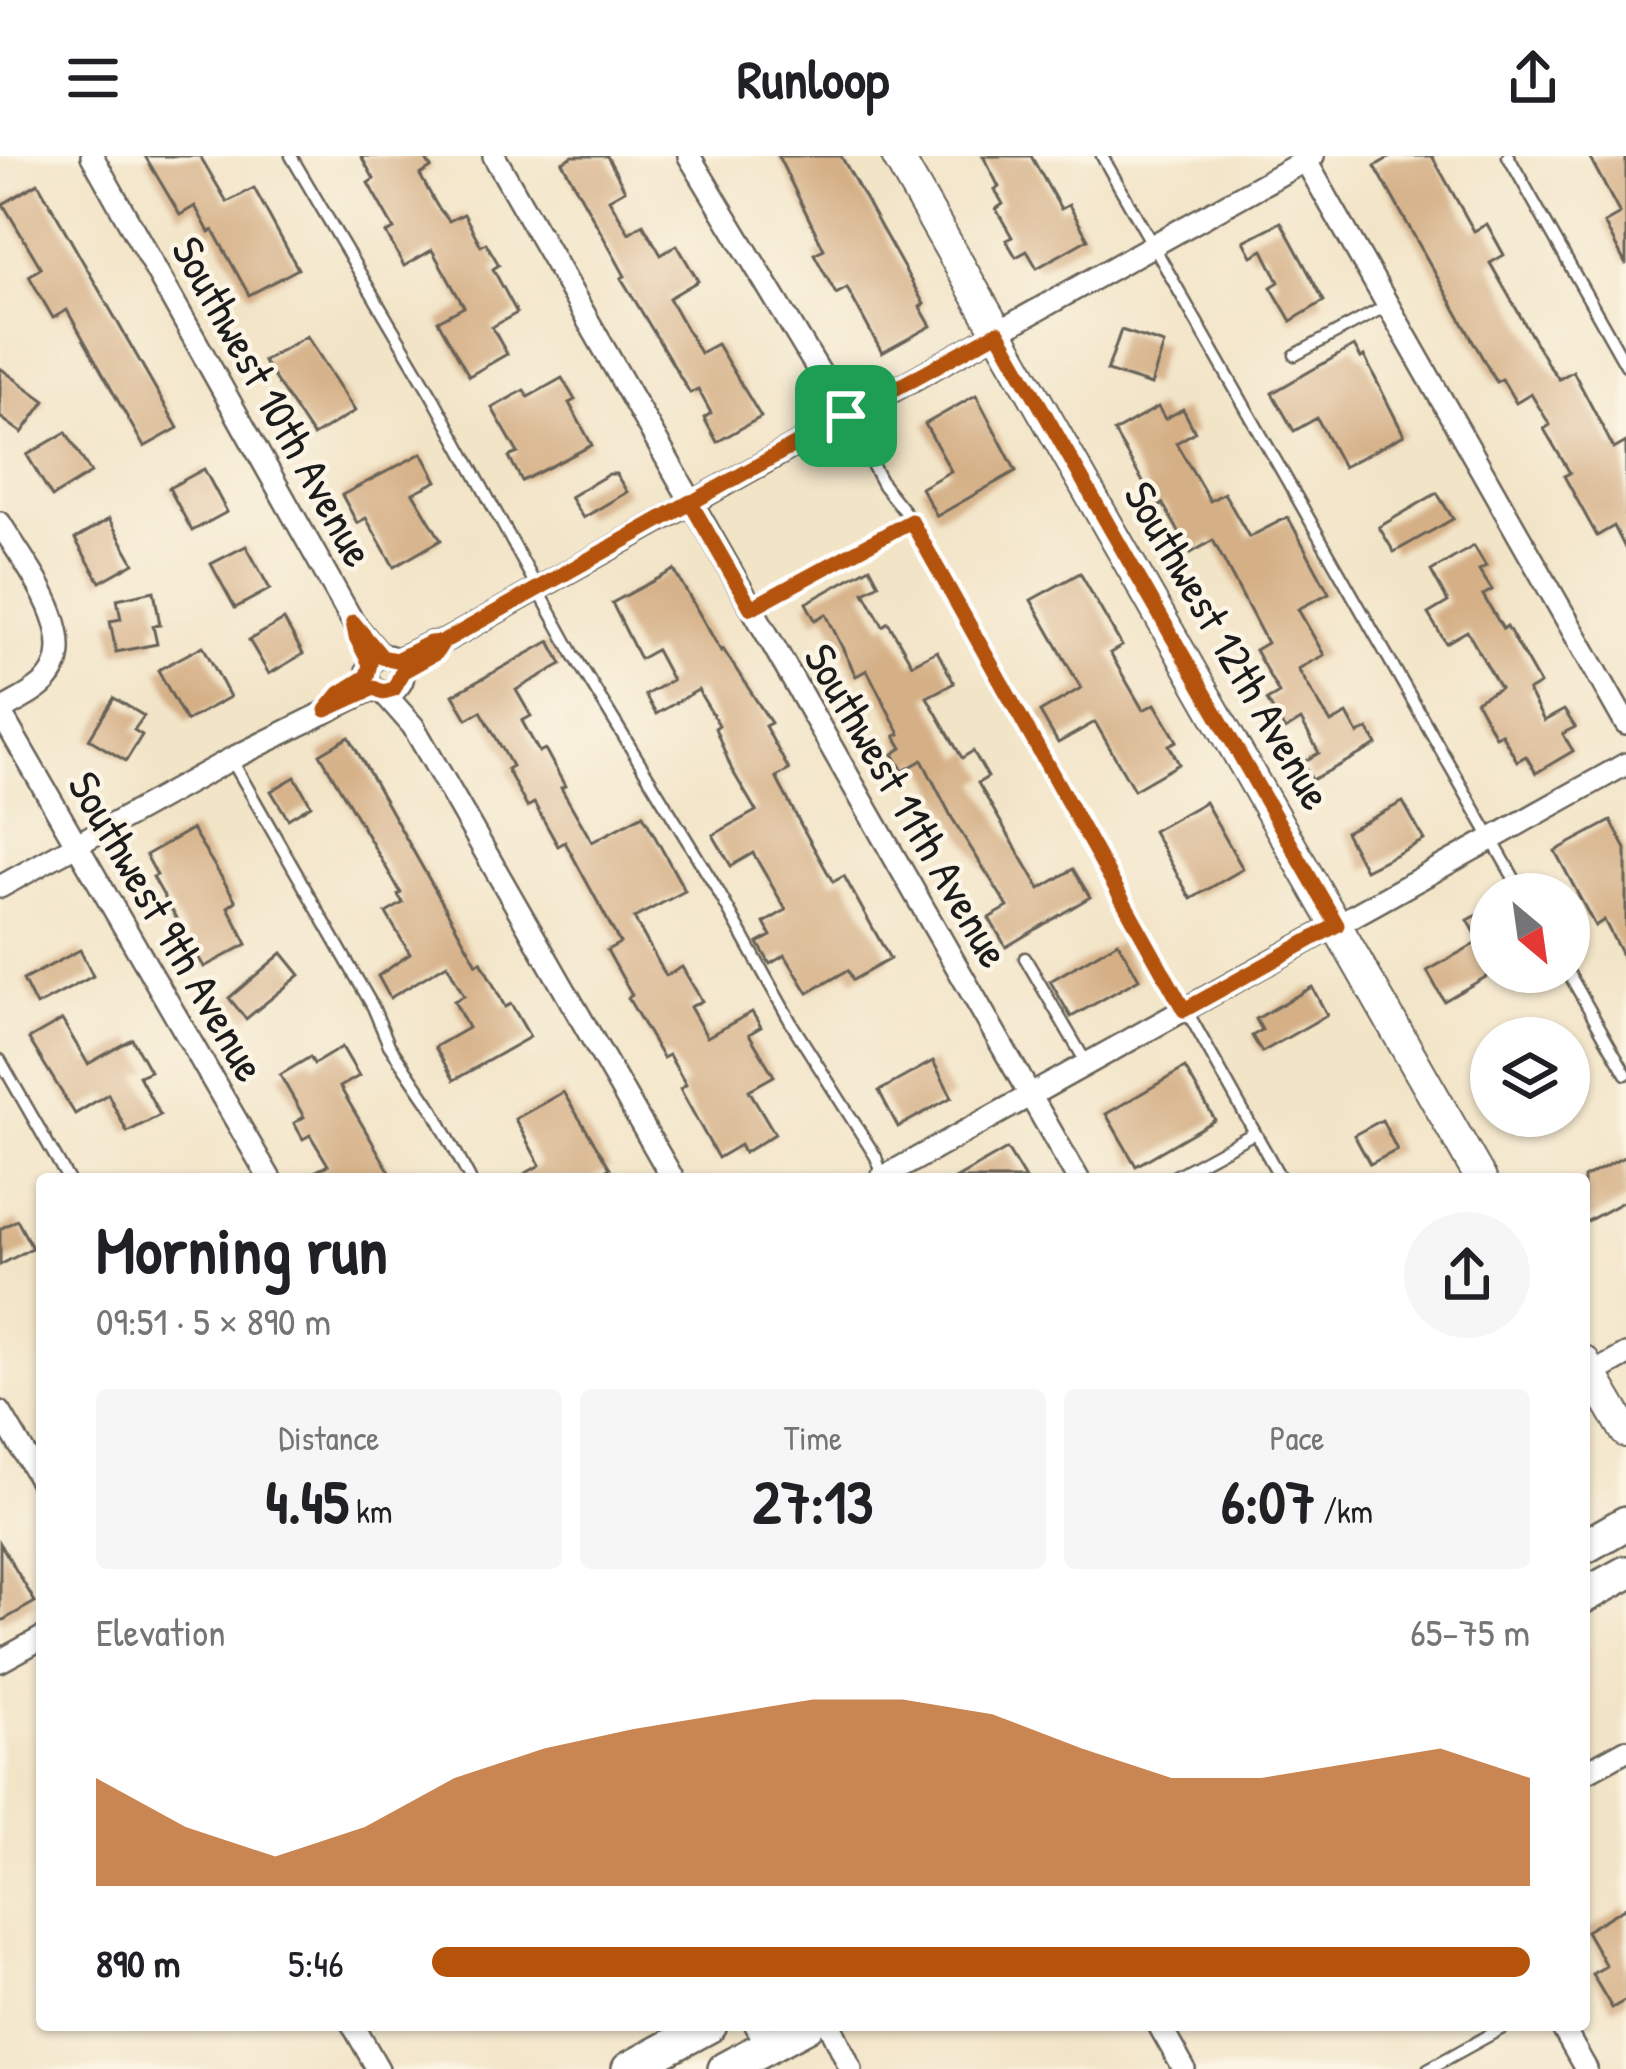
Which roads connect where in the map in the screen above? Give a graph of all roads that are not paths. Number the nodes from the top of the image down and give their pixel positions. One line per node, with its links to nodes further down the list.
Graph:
1 (92, 156): 20 (street, Southwest 10th Avenue)
2 (291, 156): 18 (lane)
3 (494, 156): 15 (street, Southwest 11th Avenue)
4 (689, 156): 14 (street)
5 (897, 156): 11 (street, Southwest 12th Avenue)
6 (1102, 156): 9 (lane)
7 (1508, 156): 13 (lane)
8 (1307, 158): 9 (street); 10 (street)
9 (1153, 245): 11 (street); 25 (lane)
10 (1388, 305): 12 (lane); 22 (street)
11 (998, 332): 14 (street); 29 (street, Southwest 12th Avenue)
12 (1295, 355)
13 (1626, 365)
14 (846, 416): 15 (street); 16 (lane)
15 (690, 502): 18 (street); 19 (street, Southwest 11th Avenue)
16 (911, 521): 19 (lane); 32 (lane)
17 (0, 523): 21 (street)
18 (539, 588): 20 (street); 42 (lane)
19 (751, 608): 36 (street, Southwest 11th Avenue)
20 (384, 674): 23 (street); 41 (street, Southwest 10th Avenue)
21 (0, 712): 26 (street, Southwest 9th Avenue)
22 (1626, 724)
23 (231, 759): 26 (street); 40 (lane)
24 (1626, 764): 25 (street)
25 (1492, 839): 27 (lane); 29 (street)
26 (75, 845): 28 (street); 39 (street, Southwest 9th Avenue)
27 (1511, 873)
28 (0, 887)
29 (1337, 925): 32 (street); 47 (street, Southwest 12th Avenue)
30 (1025, 958): 34 (lane)
31 (1580, 993): 35 (lane)
32 (1184, 1010): 34 (street); 37 (lane)
33 (0, 1060): 38 (lane)
34 (1087, 1064): 36 (street)
35 (1626, 1073)
36 (1030, 1095): 43 (street); 44 (street, Southwest 11th Avenue)
37 (1254, 1133): 45 (lane); 46 (lane)
38 (65, 1173)
39 (266, 1173)
40 (467, 1173)
41 (671, 1173)
42 (880, 1173)
43 (893, 1173)
44 (1075, 1173)
45 (1181, 1173)
46 (1277, 1173)
47 (1478, 1173)
48 (1626, 1355): 49 (street)
49 (1590, 1366)
50 (1590, 1370): 52 (street)
51 (0, 1412): 53 (street)
52 (1626, 1432)
53 (36, 1473)
54 (1626, 1523): 55 (main road)
55 (1590, 1544)
56 (1626, 1573): 57 (main road)
57 (1590, 1593)
58 (36, 1641): 59 (street)
59 (0, 1661)
60 (1623, 1758): 61 (street)
61 (1590, 1771)
62 (356, 2031): 69 (street)
63 (699, 2031): 70 (main road)
64 (833, 2031): 72 (street)
65 (1162, 2031): 73 (street)
66 (1497, 2031): 74 (lane)
67 (1564, 2031): 75 (street)
68 (762, 2036): 71 (main road)
69 (375, 2068)
70 (629, 2069)
71 (725, 2069)
72 (850, 2069)
73 (1184, 2069)
74 (1428, 2069)
75 (1586, 2069)

